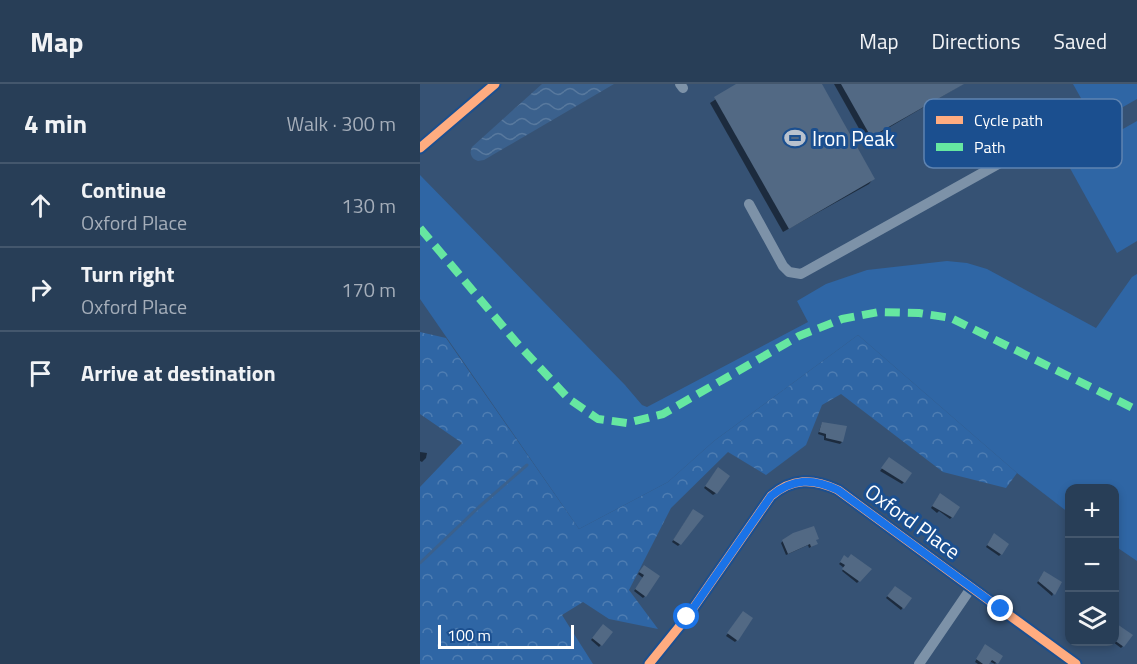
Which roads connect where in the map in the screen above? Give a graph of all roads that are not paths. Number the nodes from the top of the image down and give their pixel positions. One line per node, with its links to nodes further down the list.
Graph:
1 (495, 84): 2 (street)
2 (420, 148)
3 (991, 168): 4 (street)
4 (749, 204)
5 (971, 588): 6 (street, Oxford Place); 7 (street); 8 (street, Oxford Place)
6 (649, 664)
7 (919, 664)
8 (1076, 664)

